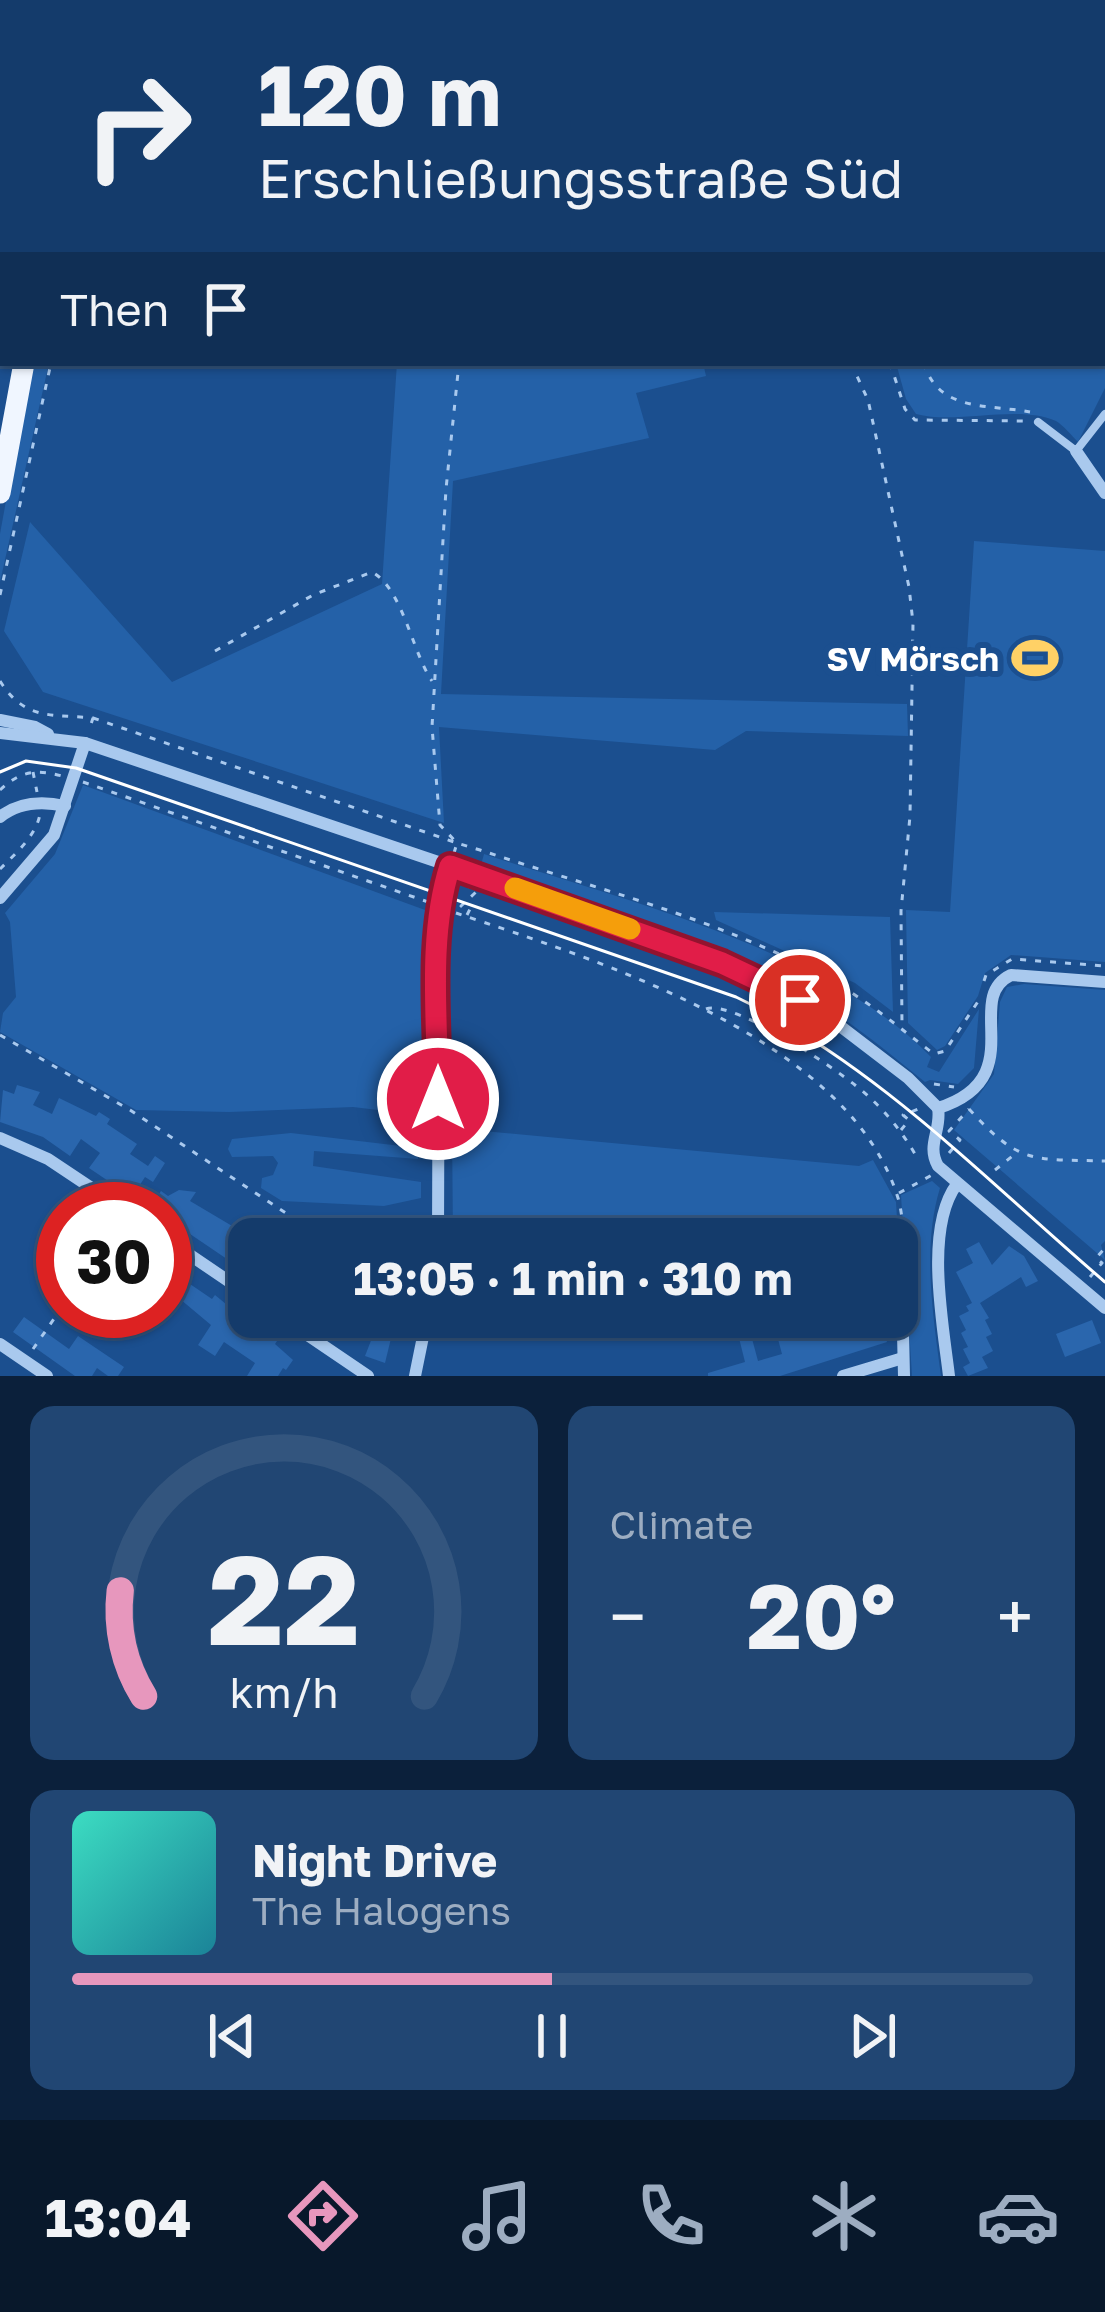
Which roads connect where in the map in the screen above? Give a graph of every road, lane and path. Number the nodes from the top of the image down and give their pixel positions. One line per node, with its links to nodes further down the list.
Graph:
1 (0, 229): 2 (main road)
2 (0, 320)
3 (23, 366): 12 (main road)
4 (50, 366): 14 (path)
5 (459, 366): 17 (path)
6 (852, 366): 37 (path)
7 (891, 366): 10 (path)
8 (925, 366): 10 (path)
9 (1105, 414): 11 (lane)
10 (1038, 422): 11 (lane)
11 (1076, 451): 13 (street)
12 (0, 493)
13 (1105, 493)
14 (0, 595)
15 (215, 651): 17 (path)
16 (0, 681): 18 (path)
17 (434, 683): 29 (path)
18 (93, 718): 22 (path); 29 (path)
19 (0, 720): 21 (street)
20 (5, 734): 21 (street)
21 (54, 737): 22 (street)
22 (85, 743): 24 (street); 30 (street)
23 (33, 771): 24 (path); 25 (path); 26 (path)
24 (73, 778): 27 (street); 33 (path)
25 (0, 790)
26 (39, 802): 27 (street); 28 (street); 31 (path)
27 (65, 806): 32 (street)
28 (0, 817)
29 (457, 843): 37 (path)
30 (450, 866): 33 (street); 39 (street)
31 (0, 869)
32 (0, 898)
33 (441, 908): 36 (path); 53 (street)
34 (1105, 982): 35 (street)
35 (993, 995): 37 (path); 40 (street)
36 (704, 1010): 42 (path); 51 (path)
37 (902, 1026)
38 (0, 1035): 52 (path)
39 (924, 1091): 41 (street); 42 (path)
40 (966, 1104): 41 (street); 44 (path); 45 (path)
41 (938, 1108): 45 (street)
42 (901, 1130): 45 (path)
43 (0, 1138): 49 (street)
44 (1016, 1153): 46 (path); 47 (path)
45 (942, 1158): 50 (street)
46 (1105, 1161)
47 (995, 1170)
48 (928, 1180): 51 (path)
49 (82, 1182)
50 (957, 1184): 58 (street); 72 (street)
51 (897, 1194): 54 (path)
52 (293, 1218)
53 (438, 1218)
54 (899, 1218)
55 (1105, 1248): 58 (path)
56 (192, 1256): 57 (street)
57 (228, 1281)
58 (1081, 1288): 59 (street)
59 (1105, 1308)
60 (41, 1338): 66 (path)
61 (312, 1338): 68 (street)
62 (423, 1338): 69 (street)
63 (903, 1338): 65 (street)
64 (0, 1344): 66 (street)
65 (903, 1358): 70 (street); 71 (street)
66 (25, 1361): 67 (street)
67 (47, 1376)
68 (368, 1376)
69 (415, 1376)
70 (844, 1376)
71 (904, 1376)
72 (949, 1376)

